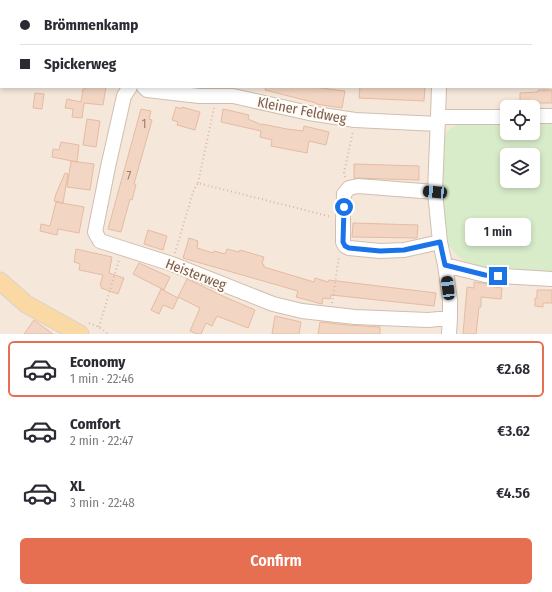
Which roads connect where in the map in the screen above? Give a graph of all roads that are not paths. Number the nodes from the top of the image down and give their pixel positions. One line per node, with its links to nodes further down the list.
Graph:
1 (129, 88): 14 (street, Heisterweg)
2 (145, 88): 4 (street, Kleiner Feldweg)
3 (439, 88): 8 (street)
4 (221, 93): 8 (street, Kleiner Feldweg)
5 (540, 116): 6 (street)
6 (552, 116)
7 (500, 117): 8 (street, Kleiner Feldweg)
8 (438, 121): 9 (street)
9 (435, 192): 10 (street); 10 (street)
10 (440, 242): 11 (street)
11 (445, 265): 12 (street); 14 (street)
12 (552, 279)
13 (0, 281): 15 (main road)
14 (450, 318): 16 (street)
15 (80, 334)
16 (450, 334)

